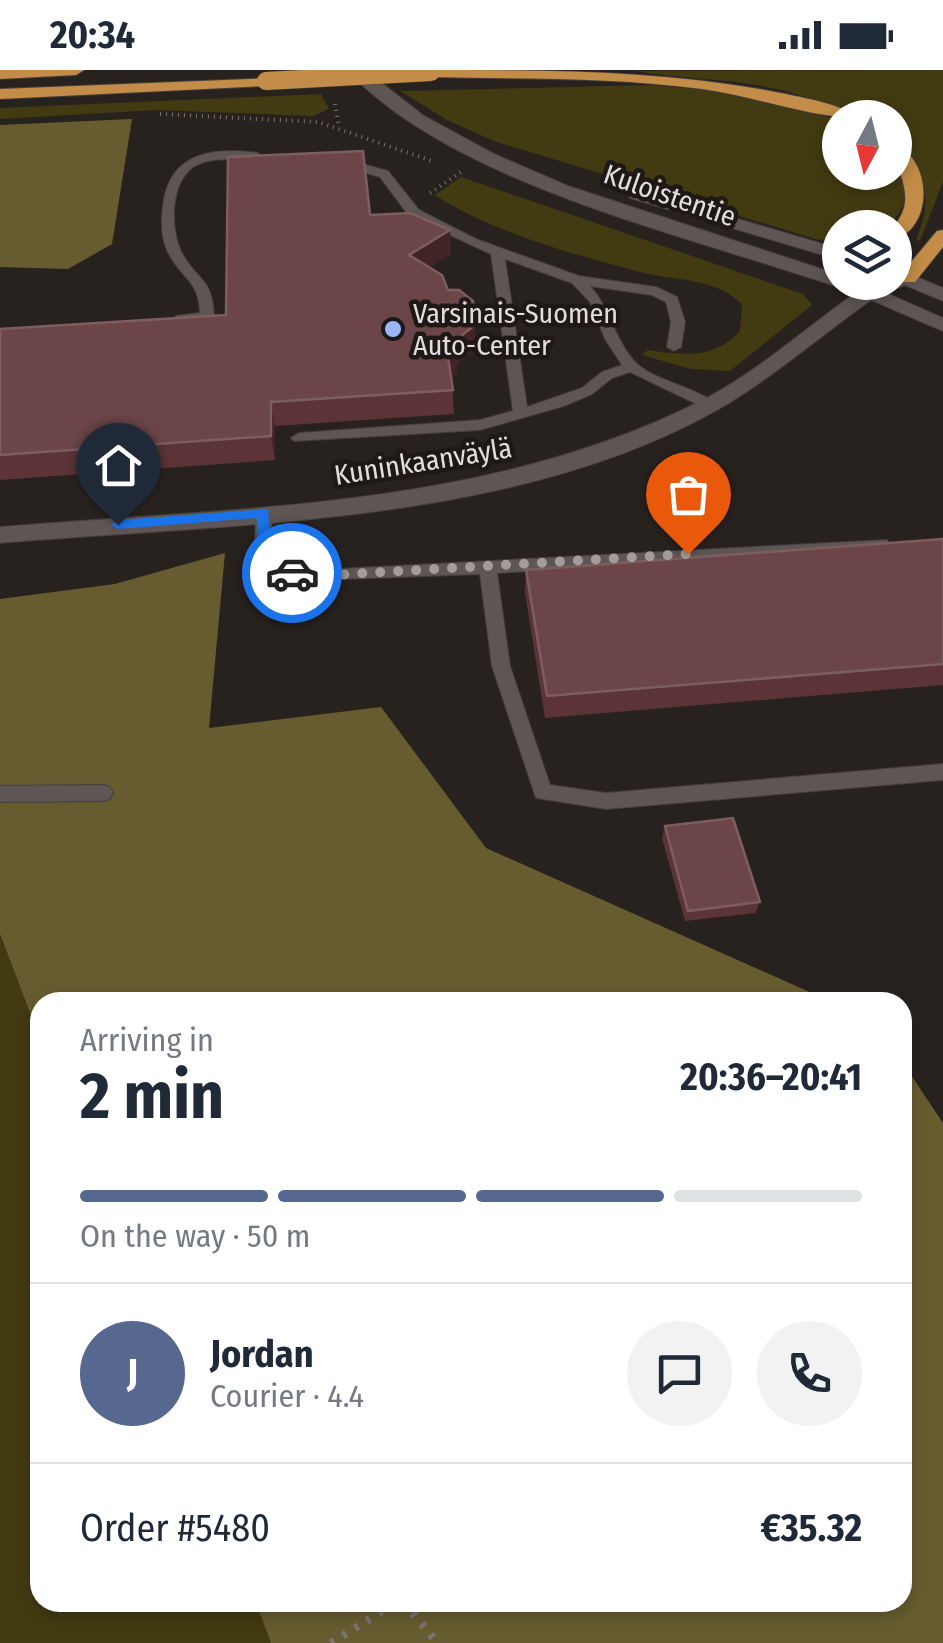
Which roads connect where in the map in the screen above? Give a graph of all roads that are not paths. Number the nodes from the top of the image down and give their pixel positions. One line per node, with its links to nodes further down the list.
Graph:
1 (76, 70): 5 (highway)
2 (355, 70): 8 (street, Kuloistentie)
3 (462, 70): 4 (highway)
4 (432, 72): 6 (highway, bridge); 7 (highway)
5 (0, 74)
6 (0, 94)
7 (822, 108)
8 (485, 154): 14 (street, Kuloistentie); 17 (street, Kuloistentie)
9 (266, 156): 23 (lane)
10 (316, 158): 15 (lane)
11 (912, 169): 12 (highway)
12 (912, 213)
13 (943, 235): 16 (highway)
14 (822, 250)
15 (498, 251): 18 (lane); 28 (lane)
16 (912, 266)
17 (822, 273)
18 (577, 280): 25 (lane); 26 (lane)
19 (912, 281): 20 (street)
20 (943, 295)
21 (851, 300): 27 (street, Kuninkaanväylä)
22 (892, 300): 24 (street, Kuloistentie)
23 (169, 320)
24 (943, 325)
25 (674, 347)
26 (631, 367): 27 (lane); 28 (lane)
27 (710, 405): 30 (street, Kuninkaanväylä)
28 (522, 414): 29 (lane)
29 (299, 438)
30 (264, 512): 31 (street, Kuninkaanväylä); 33 (lane)
31 (0, 536)
32 (909, 542): 33 (lane)
33 (488, 568): 34 (lane)
34 (943, 772)
35 (103, 792): 36 (lane)
36 (0, 794)

